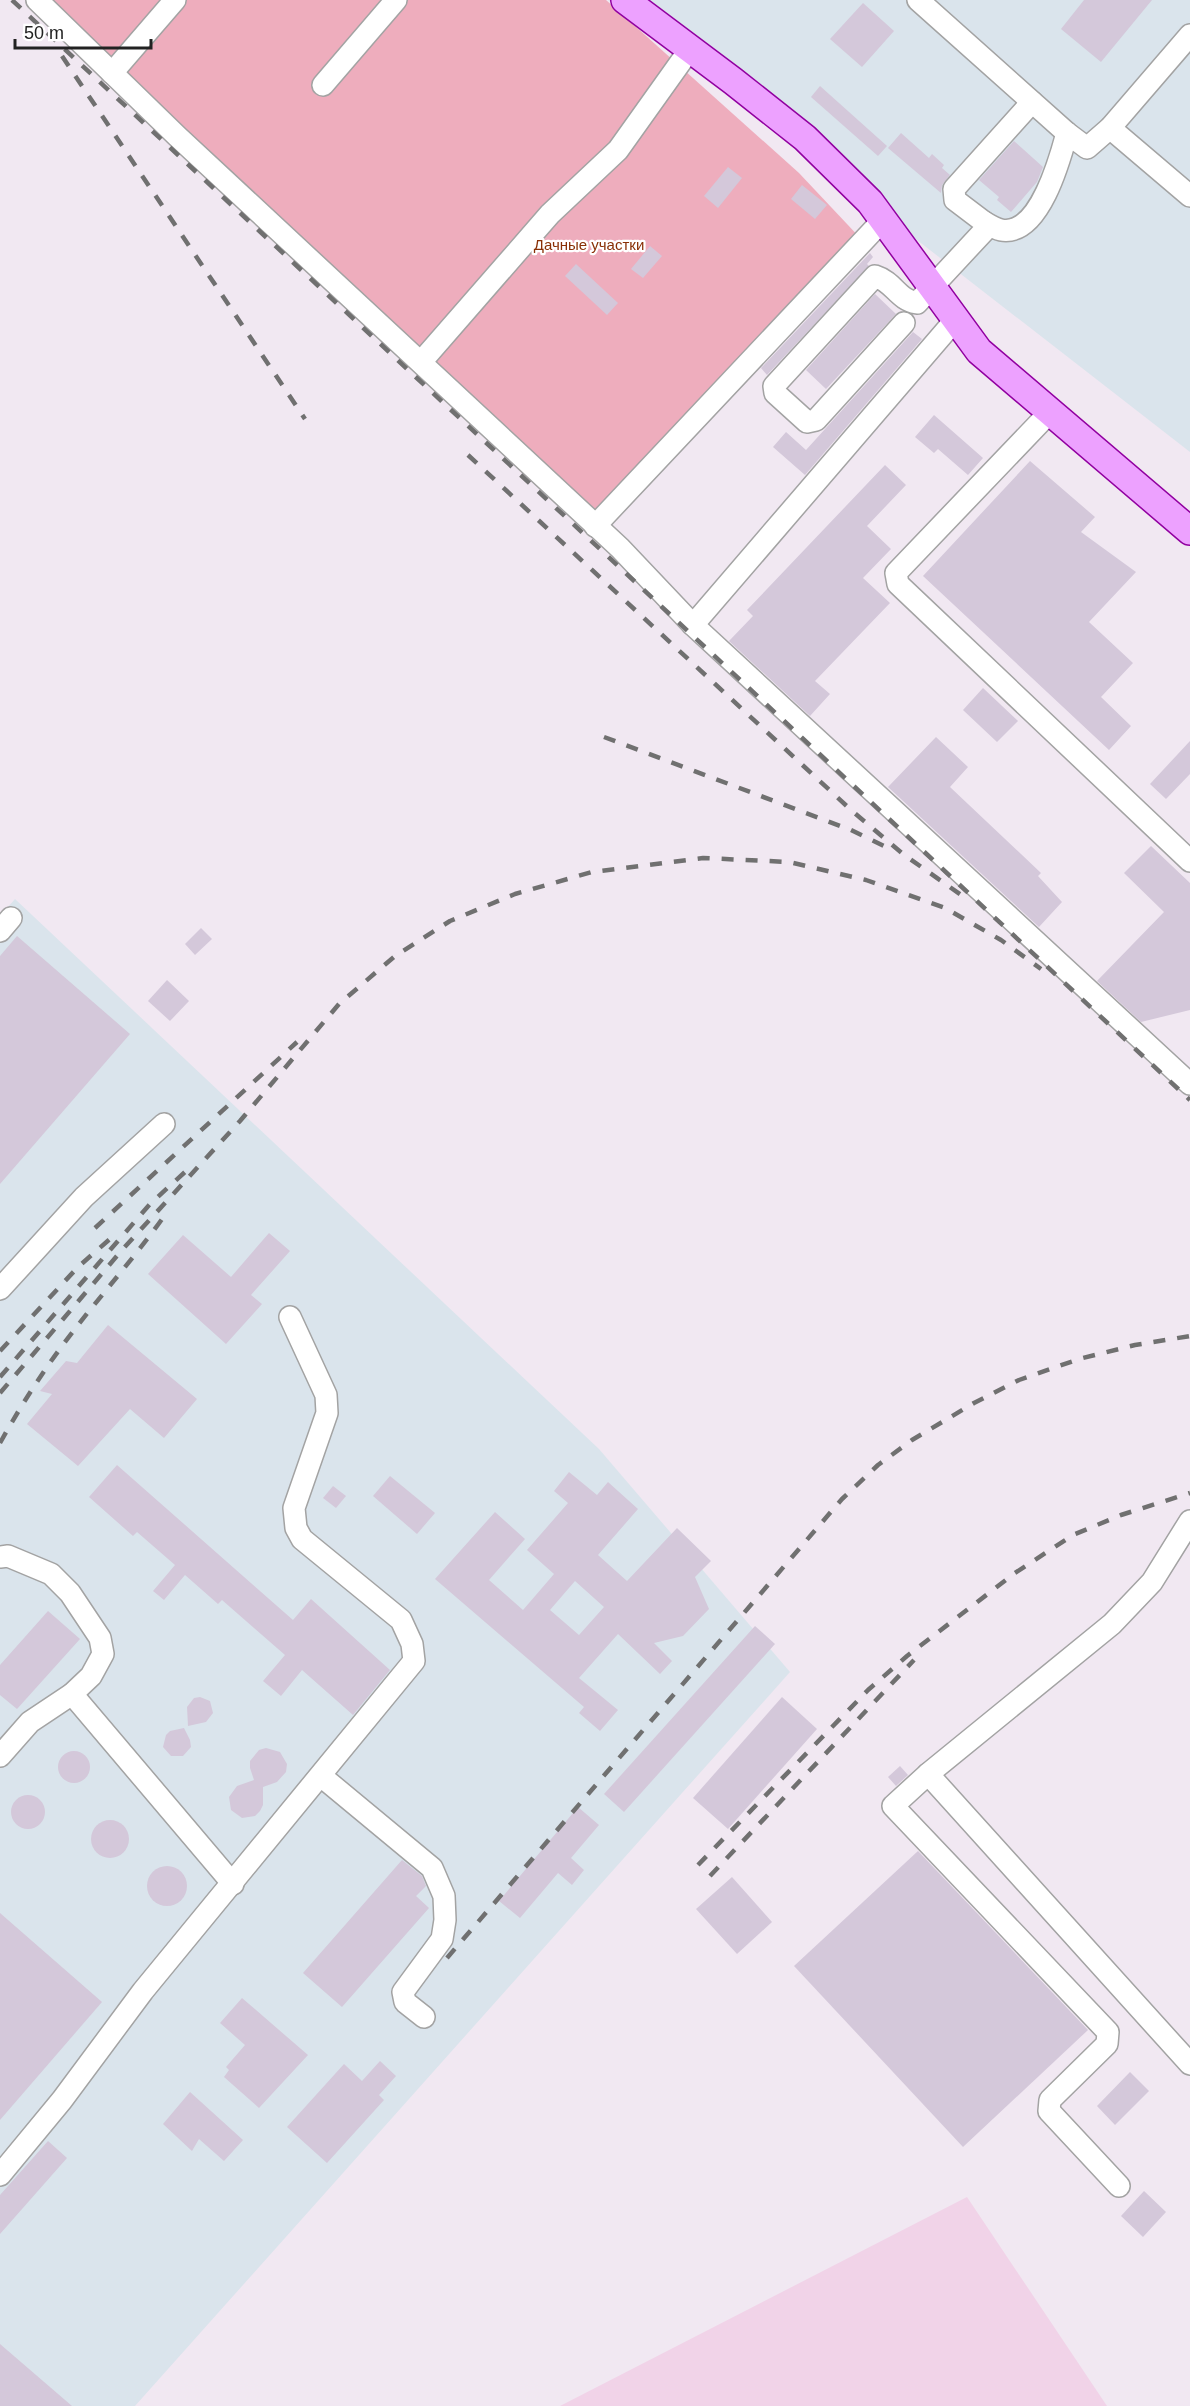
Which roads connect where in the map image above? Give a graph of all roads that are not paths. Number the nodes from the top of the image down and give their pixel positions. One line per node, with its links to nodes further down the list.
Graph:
1 (37, 0): 8 (lane)
2 (175, 0): 8 (lane)
3 (396, 0): 9 (lane)
4 (625, 0): 7 (main road)
5 (918, 0): 10 (lane)
6 (1190, 35): 11 (lane)
7 (690, 49): 14 (main road); 19 (lane)
8 (112, 73): 19 (lane)
9 (323, 85)
10 (1032, 102): 12 (lane); 15 (lane)
11 (1110, 128): 12 (lane); 13 (lane)
12 (1067, 133): 15 (lane)
13 (1190, 196)
14 (883, 220): 16 (main road); 21 (lane)
15 (984, 222): 16 (lane)
16 (932, 287): 17 (main road); 18 (lane)
17 (956, 319): 20 (main road); 23 (lane)
18 (904, 323)
19 (421, 362): 21 (lane)
20 (1050, 411): 22 (main road); 24 (lane)
21 (595, 526): 23 (lane)
22 (1190, 531)
23 (693, 625): 25 (lane)
24 (1190, 861)
25 (1190, 1084)
26 (164, 1124): 27 (lane)
27 (0, 1289)
28 (290, 1317): 34 (lane)
29 (1190, 1521): 33 (lane)
30 (0, 1557): 31 (lane)
31 (72, 1694): 32 (lane); 35 (lane)
32 (0, 1756)
33 (928, 1774): 37 (lane); 39 (lane)
34 (321, 1776): 35 (lane); 36 (lane)
35 (232, 1884): 38 (lane)
36 (424, 2017)
37 (1190, 2064)
38 (0, 2175)
39 (1119, 2186)

